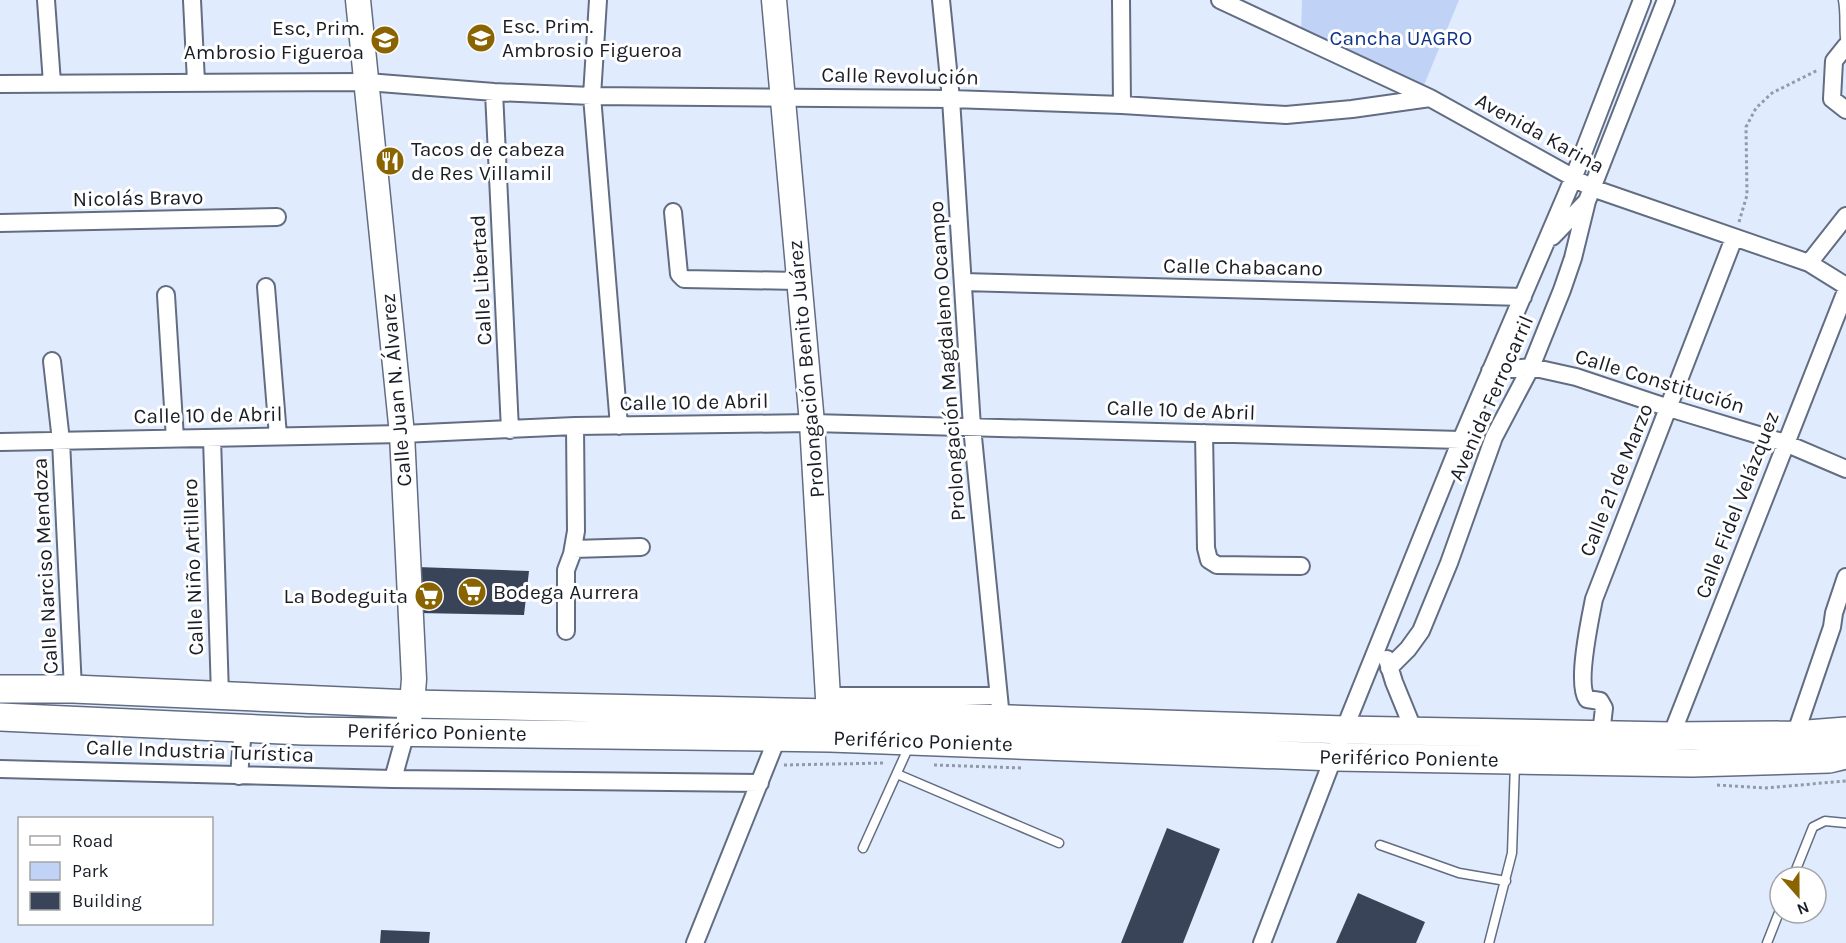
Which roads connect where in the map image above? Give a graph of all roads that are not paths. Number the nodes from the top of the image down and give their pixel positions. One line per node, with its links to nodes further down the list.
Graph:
1 (46, 0): 15 (street)
2 (192, 0): 13 (street)
3 (358, 0): 14 (main road, Calle Juan N. Álvarez)
4 (598, 0): 18 (street)
5 (774, 0): 19 (main road, Prolongación Benito Juárez)
6 (941, 0): 21 (street, Prolongación Magdaleno Ocampo)
7 (1121, 0): 22 (street)
8 (1220, 0): 20 (street, Avenida Karina)
9 (1642, 0): 24 (street)
10 (1666, 0): 25 (street, Avenida Ferrocarril)
11 (1844, 0): 12 (lane)
12 (1846, 46): 23 (street)
13 (196, 82): 14 (street, Calle Revolución); 15 (street, Calle Revolución)
14 (367, 82): 17 (street, Calle Revolución); 49 (main road, Calle Juan N. Álvarez)
15 (52, 83): 16 (street, Calle Revolución)
16 (0, 84)
17 (494, 92): 18 (street, Calle Revolución); 47 (street, Calle Libertad)
18 (592, 96): 19 (street, Calle Revolución); 45 (street)
19 (784, 97): 21 (street, Calle Revolución); 33 (main road, Prolongación Benito Juárez)
20 (1430, 98): 22 (street, Calle Revolución); 24 (street, Avenida Karina)
21 (951, 99): 22 (street, Calle Revolución); 34 (street, Prolongación Magdaleno Ocampo)
22 (1122, 105)
23 (1846, 110)
24 (1574, 179): 25 (street, Avenida Karina); 31 (street)
25 (1589, 195): 30 (street, Avenida Karina); 31 (street); 40 (street, Avenida Ferrocarril)
26 (673, 212): 33 (street)
27 (1846, 216): 32 (street)
28 (277, 217): 29 (street, Nicolás Bravo)
29 (0, 223)
30 (1734, 238): 32 (street, Avenida Karina); 42 (street, Calle 21 de Marzo)
31 (1544, 246): 38 (street)
32 (1809, 263): 36 (street, Avenida Karina)
33 (798, 281): 43 (main road, Prolongación Benito Juárez)
34 (963, 282): 38 (street, Calle Chabacano); 46 (street, Prolongación Magdaleno Ocampo)
35 (266, 287): 50 (street)
36 (1846, 289): 56 (street, Calle Fidel Velázquez)
37 (166, 295): 52 (street)
38 (1523, 297): 41 (street)
39 (52, 361): 54 (street, Calle Narciso Mendoza)
40 (1531, 367): 41 (street, Calle Constitución); 42 (street, Calle Constitución); 64 (street, Avenida Ferrocarril)
41 (1490, 371): 53 (street)
42 (1669, 408): 56 (street, Calle Constitución); 79 (street, Calle 21 de Marzo)
43 (812, 423): 45 (street, Calle 10 de Abril); 46 (street, Calle 10 de Abril); 70 (main road, Prolongación Benito Juárez)
44 (575, 426): 45 (street, Calle 10 de Abril); 47 (street, Calle 10 de Abril); 59 (street)
45 (619, 426)
46 (972, 427): 48 (street, Calle 10 de Abril); 69 (street, Prolongación Magdaleno Ocampo)
47 (510, 430): 49 (street, Calle 10 de Abril)
48 (1204, 433): 53 (street, Calle 10 de Abril); 60 (street)
49 (402, 434): 50 (street, Calle 10 de Abril); 68 (main road, Calle Juan N. Álvarez)
50 (278, 436): 51 (street, Calle 10 de Abril)
51 (212, 438): 52 (street, Calle 10 de Abril); 67 (street, Calle Niño Artillero)
52 (175, 439): 54 (street, Calle 10 de Abril)
53 (1461, 440): 62 (street)
54 (61, 441): 55 (street, Calle 10 de Abril); 66 (street, Calle Narciso Mendoza)
55 (0, 442)
56 (1785, 443): 57 (street, Calle Constitución); 81 (street, Calle Fidel Velázquez)
57 (1846, 469)
58 (641, 547): 59 (street)
59 (573, 549): 63 (street)
60 (1300, 566)
61 (1846, 577): 80 (street)
62 (1384, 630): 64 (street); 75 (street)
63 (566, 632)
64 (1389, 668): 77 (street)
65 (0, 688): 66 (main road, Periférico Poniente)
66 (73, 689): 67 (main road, Periférico Poniente)
67 (220, 694): 68 (main road, Periférico Poniente)
68 (412, 704): 72 (main road, Periférico Poniente); 78 (main road, Calle Juan N. Álvarez)
69 (1000, 707): 70 (street); 74 (main road, Periférico Poniente); 75 (main road, Periférico Poniente)
70 (830, 716): 72 (main road, Periférico Poniente); 74 (main road, Periférico Poniente)
71 (0, 717): 73 (main road, Periférico Poniente)
72 (781, 724): 78 (main road, Periférico Poniente); 89 (street)
73 (243, 728): 78 (main road, Periférico Poniente); 87 (street)
74 (913, 728): 82 (main road, Periférico Poniente); 86 (lane)
75 (1344, 730): 77 (main road, Periférico Poniente); 82 (street)
76 (1846, 730): 80 (main road, Periférico Poniente)
77 (1414, 731): 79 (main road, Periférico Poniente)
78 (406, 732): 88 (street, Calle Juan N. Álvarez)
79 (1601, 734): 81 (main road, Periférico Poniente)
80 (1794, 735): 81 (main road, Periférico Poniente)
81 (1671, 736)
82 (1335, 757): 83 (main road, Periférico Poniente); 98 (street)
83 (1515, 760): 84 (main road, Periférico Poniente); 95 (lane)
84 (1840, 760)
85 (0, 770): 87 (street, Calle Industria Turística)
86 (897, 774): 91 (lane); 93 (lane)
87 (239, 776): 88 (street, Calle Industria Turística)
88 (393, 779): 89 (street, Calle Industria Turística)
89 (760, 783): 97 (street)
90 (1846, 823): 94 (lane)
91 (1059, 843)
92 (1380, 845): 95 (lane)
93 (863, 848)
94 (1798, 865)
95 (1506, 881): 99 (lane)
96 (1774, 925): 100 (lane)
97 (695, 943)
98 (1262, 943)
99 (1489, 943)
100 (1767, 943)

